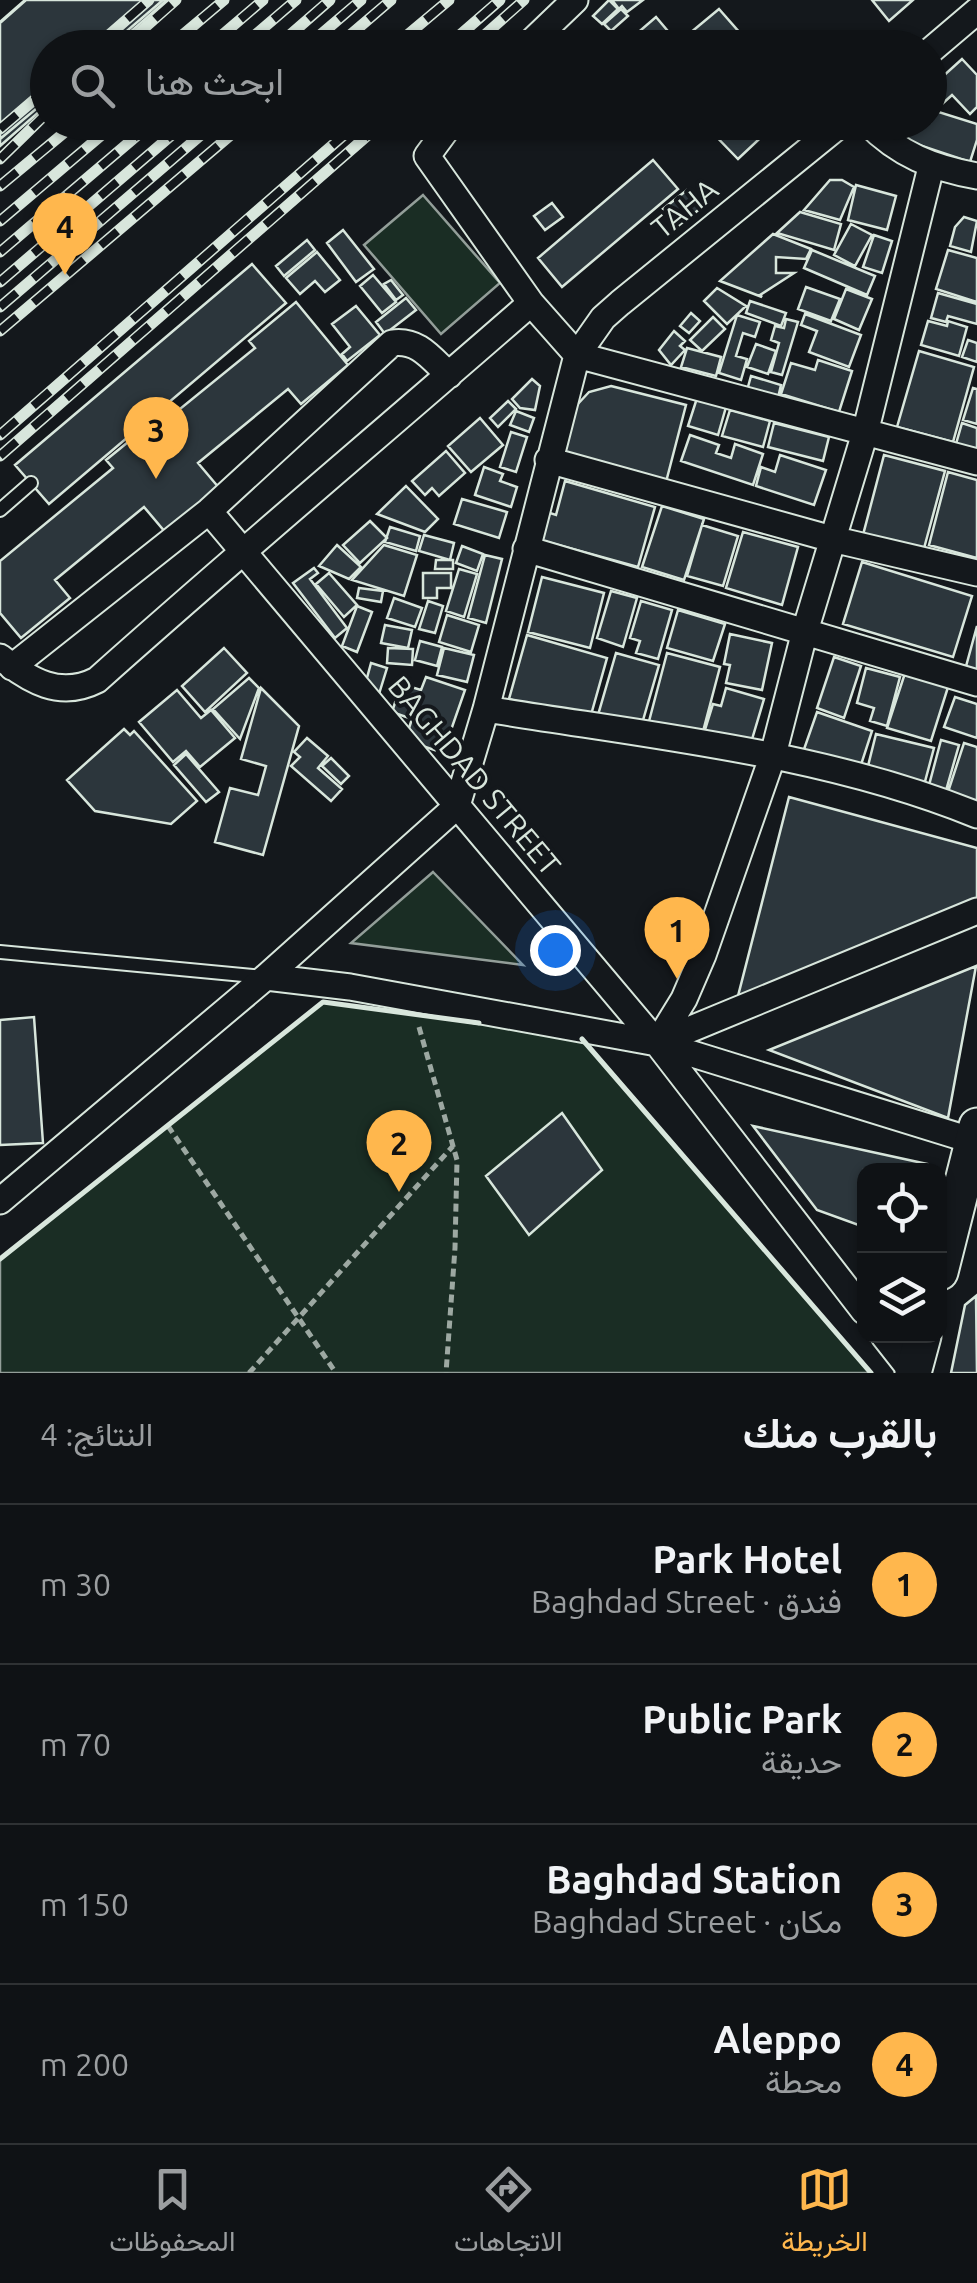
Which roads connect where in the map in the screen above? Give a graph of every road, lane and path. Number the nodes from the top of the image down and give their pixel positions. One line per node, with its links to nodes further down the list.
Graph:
1 (575, 0): 3 (street)
2 (977, 11): 4 (street)
3 (544, 30)
4 (947, 36)
5 (439, 140): 10 (street)
6 (821, 140): 11 (street, TAHA)
7 (884, 140): 8 (street)
8 (931, 167): 9 (street); 13 (street)
9 (977, 176)
10 (531, 303): 11 (street); 12 (street)
11 (577, 355): 13 (street); 14 (street)
12 (449, 375): 18 (street); 21 (street)
13 (865, 433): 15 (street); 19 (street)
14 (548, 460): 19 (street); 20 (street)
15 (977, 462)
16 (31, 483): 17 (lane)
17 (0, 510)
18 (209, 511): 21 (street, BAGHDAD STREET); 24 (street)
19 (832, 539): 22 (street); 23 (street)
20 (526, 549): 23 (street); 26 (street)
21 (241, 551): 24 (street); 28 (street, BAGHDAD STREET)
22 (977, 573)
23 (804, 631): 25 (street); 27 (street)
24 (6, 662)
25 (977, 684)
26 (486, 710): 27 (street); 28 (street)
27 (773, 755): 29 (street); 34 (street)
28 (457, 806): 32 (street); 34 (street, BAGHDAD STREET)
29 (977, 815)
30 (977, 912): 34 (street)
31 (0, 952): 32 (lane)
32 (266, 977): 34 (street); 38 (street)
33 (416, 1014): 37 (path)
34 (658, 1043): 36 (street); 40 (street, BAGHDAD STREET)
35 (168, 1126): 41 (path)
36 (976, 1136): 39 (main road)
37 (453, 1146): 41 (path); 46 (path)
38 (0, 1201)
39 (945, 1253)
40 (857, 1302)
41 (297, 1318): 44 (path); 45 (path)
42 (889, 1343): 47 (street)
43 (921, 1343): 47 (main road)
44 (249, 1373)
45 (336, 1373)
46 (446, 1373)
47 (913, 1373)

